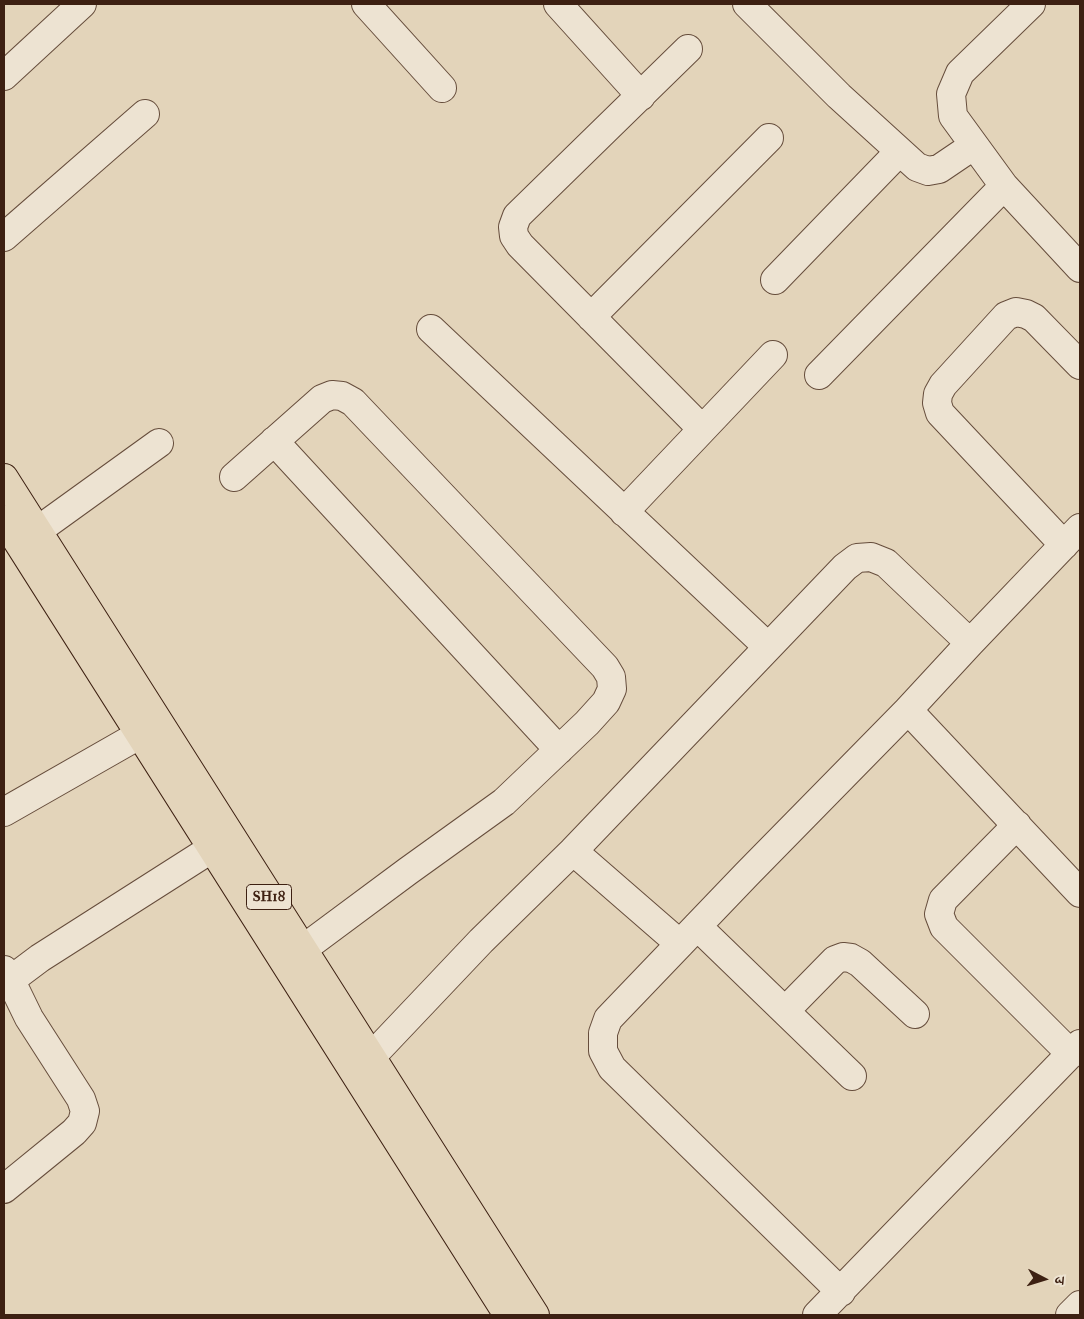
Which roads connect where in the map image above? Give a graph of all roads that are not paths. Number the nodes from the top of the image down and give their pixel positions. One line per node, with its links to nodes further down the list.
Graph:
1 (82, 4): 7 (street)
2 (366, 4): 8 (street)
3 (558, 4): 9 (street)
4 (747, 4): 13 (street)
5 (1031, 4): 12 (street)
6 (688, 49): 9 (street)
7 (4, 76)
8 (442, 88)
9 (640, 96): 18 (street)
10 (145, 114): 15 (street)
11 (770, 138): 18 (street)
12 (973, 146): 13 (street); 14 (street)
13 (899, 152): 17 (street)
14 (1004, 186): 16 (street); 22 (street)
15 (4, 237)
16 (1080, 268)
17 (775, 280)
18 (591, 317): 23 (street)
19 (431, 329): 28 (street)
20 (773, 355): 23 (street)
21 (1080, 365): 31 (street)
22 (819, 375)
23 (702, 429): 28 (street)
24 (274, 441): 26 (street); 36 (street); 36 (street)
25 (159, 443): 30 (street)
26 (234, 477)
27 (4, 478): 30 (main road, SH18)
28 (624, 512): 33 (street)
29 (4, 520): 35 (main road, SH18)
30 (37, 531): 43 (main road, SH18)
31 (1072, 537): 32 (street)
32 (970, 643): 33 (street); 34 (street)
33 (768, 647): 40 (street)
34 (908, 710): 38 (street); 42 (street)
35 (139, 735): 37 (street); 39 (main road, SH18)
36 (559, 750): 43 (street)
37 (4, 812)
38 (1017, 825): 41 (street); 47 (street)
39 (212, 849): 44 (street); 53 (main road, SH18)
40 (573, 851): 42 (street); 48 (street)
41 (1080, 893)
42 (689, 935): 45 (street); 51 (street)
43 (303, 949): 48 (main road, SH18)
44 (6, 978): 50 (street)
45 (785, 1010): 46 (street); 49 (street)
46 (916, 1014)
47 (1076, 1049): 51 (street)
48 (371, 1057): 54 (main road, SH18)
49 (852, 1076)
50 (4, 1189)
51 (841, 1292): 55 (street)
52 (1080, 1305): 56 (street)
53 (508, 1315)
54 (535, 1315)
55 (817, 1315)
56 (1070, 1315)

